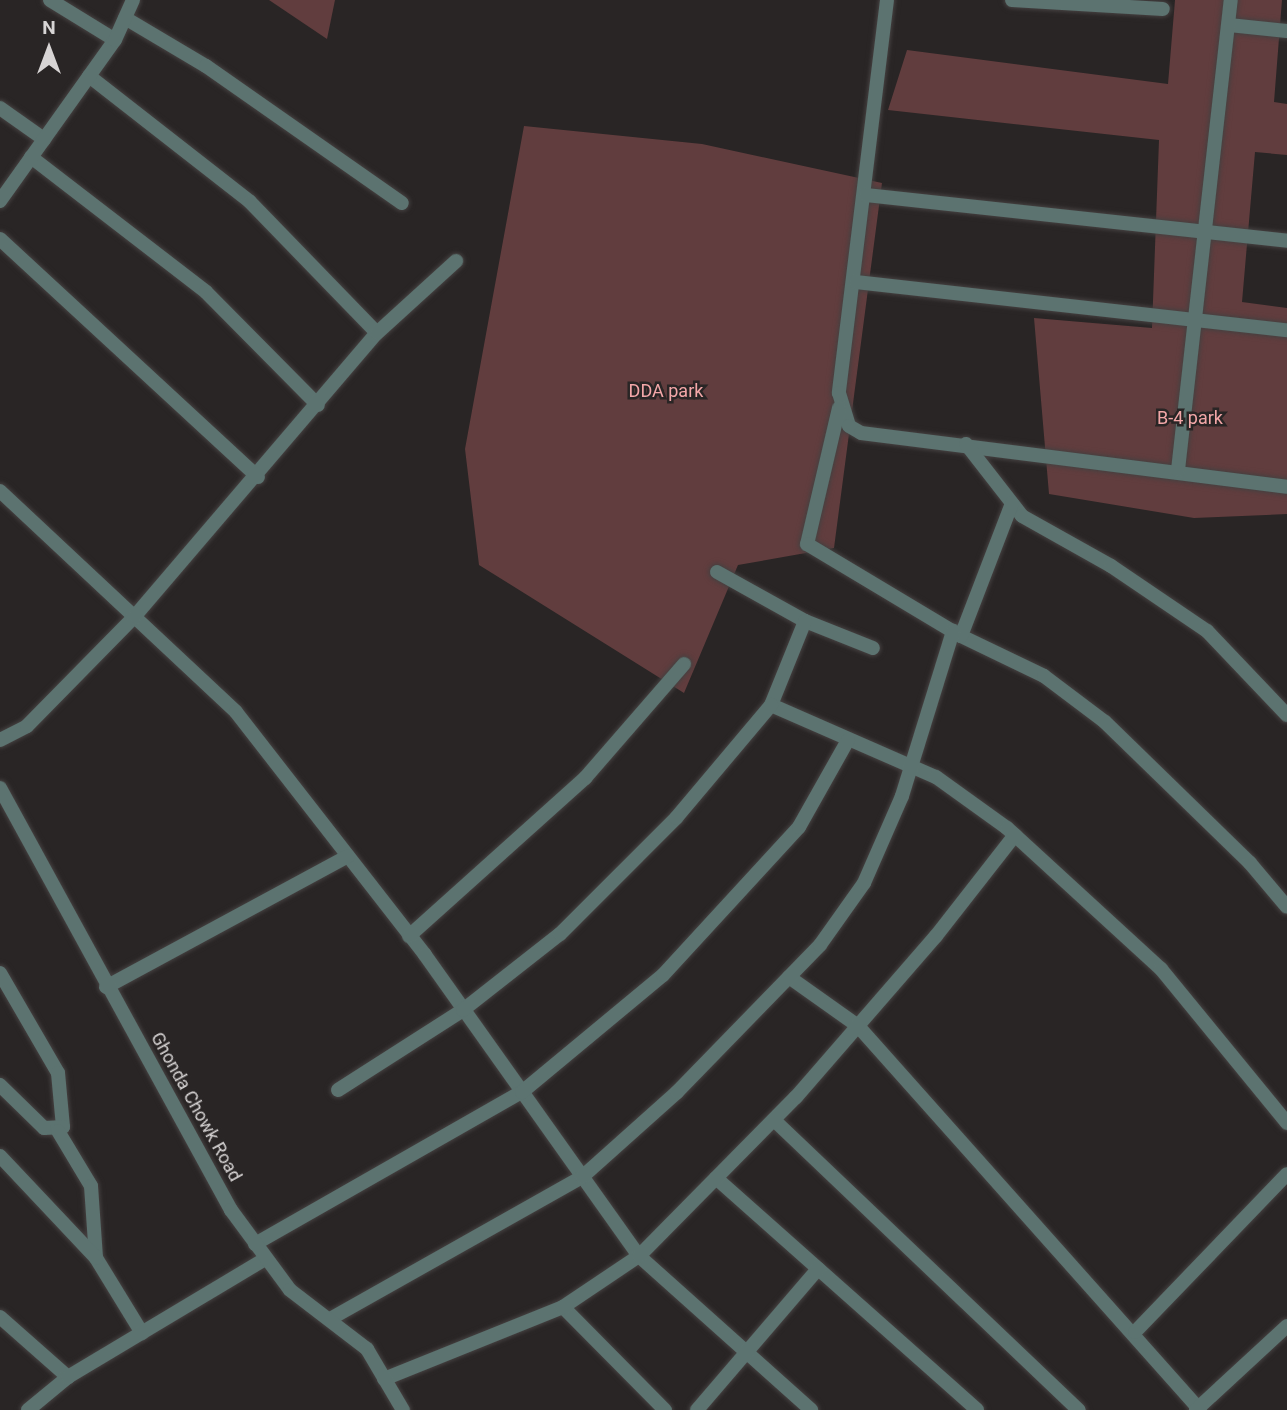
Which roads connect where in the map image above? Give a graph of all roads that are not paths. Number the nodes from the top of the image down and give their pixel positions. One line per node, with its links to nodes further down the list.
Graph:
1 (50, 0): 10 (street)
2 (133, 0): 7 (street)
3 (887, 0): 15 (street)
4 (1012, 0): 6 (street)
5 (1231, 0): 8 (street)
6 (1163, 9)
7 (124, 19): 10 (street); 17 (street)
8 (1229, 25): 9 (street); 18 (street)
9 (1287, 31)
10 (114, 40): 11 (street)
11 (89, 76): 13 (street); 25 (street)
12 (0, 108): 13 (street)
13 (44, 139): 14 (street)
14 (31, 157): 16 (street); 26 (street)
15 (866, 195): 18 (street); 22 (street)
16 (0, 201)
17 (402, 203)
18 (1205, 233): 20 (street); 23 (street)
19 (0, 239): 30 (street)
20 (1287, 241)
21 (456, 261): 25 (street)
22 (856, 282): 23 (street); 27 (street)
23 (1195, 320): 24 (street); 29 (street)
24 (1287, 330)
25 (377, 333): 26 (street)
26 (318, 405): 30 (street)
27 (839, 407): 28 (street); 37 (street)
28 (966, 444): 29 (street); 33 (street)
29 (1178, 470): 31 (street)
30 (258, 477): 35 (street)
31 (1287, 487)
32 (0, 491): 35 (street)
33 (1012, 503): 37 (street); 41 (street)
34 (717, 572): 36 (street)
35 (135, 616): 42 (street); 47 (street)
36 (805, 621): 38 (street); 40 (street)
37 (957, 634): 44 (street); 48 (street)
38 (873, 648)
39 (684, 664): 49 (street)
40 (771, 705): 43 (street); 53 (street)
41 (1287, 715)
42 (0, 740)
43 (848, 740): 44 (street); 57 (street)
44 (910, 766): 46 (street); 51 (street)
45 (0, 788): 52 (street, Ghonda Chowk Road)
46 (1014, 835): 54 (street); 59 (street)
47 (348, 856): 49 (street); 52 (street)
48 (1287, 907)
49 (409, 936): 53 (street)
50 (0, 973): 60 (street)
51 (789, 977): 54 (street); 63 (street)
52 (106, 987): 65 (street, Ghonda Chowk Road)
53 (463, 1010): 56 (street); 57 (street)
54 (858, 1026): 58 (street); 74 (street)
55 (0, 1085): 60 (street)
56 (338, 1090)
57 (522, 1092): 63 (street); 65 (street)
58 (774, 1120): 64 (street); 86 (street)
59 (1287, 1123)
60 (58, 1131): 67 (street)
61 (0, 1156): 67 (street)
62 (1287, 1174): 74 (street)
63 (582, 1177): 66 (street); 72 (street)
64 (716, 1178): 66 (street); 69 (street)
65 (255, 1244): 68 (street, Ghonda Chowk Road)
66 (639, 1256): 70 (street); 76 (street)
67 (96, 1258): 75 (street)
68 (265, 1259): 72 (street, Ghonda Chowk Road); 75 (street)
69 (818, 1269): 76 (street); 85 (street)
70 (563, 1307): 78 (street); 82 (street)
71 (0, 1317): 77 (street)
72 (330, 1319): 78 (street, Ghonda Chowk Road)
73 (1287, 1326): 79 (street)
74 (1135, 1332): 79 (street)
75 (142, 1333): 77 (street)
76 (747, 1353): 83 (street); 84 (street)
77 (68, 1377): 80 (street)
78 (384, 1379): 81 (street, Ghonda Chowk Road)
79 (1198, 1409)
80 (28, 1410)
81 (403, 1410)
82 (665, 1410)
83 (697, 1410)
84 (811, 1410)
85 (977, 1410)
86 (1079, 1410)

